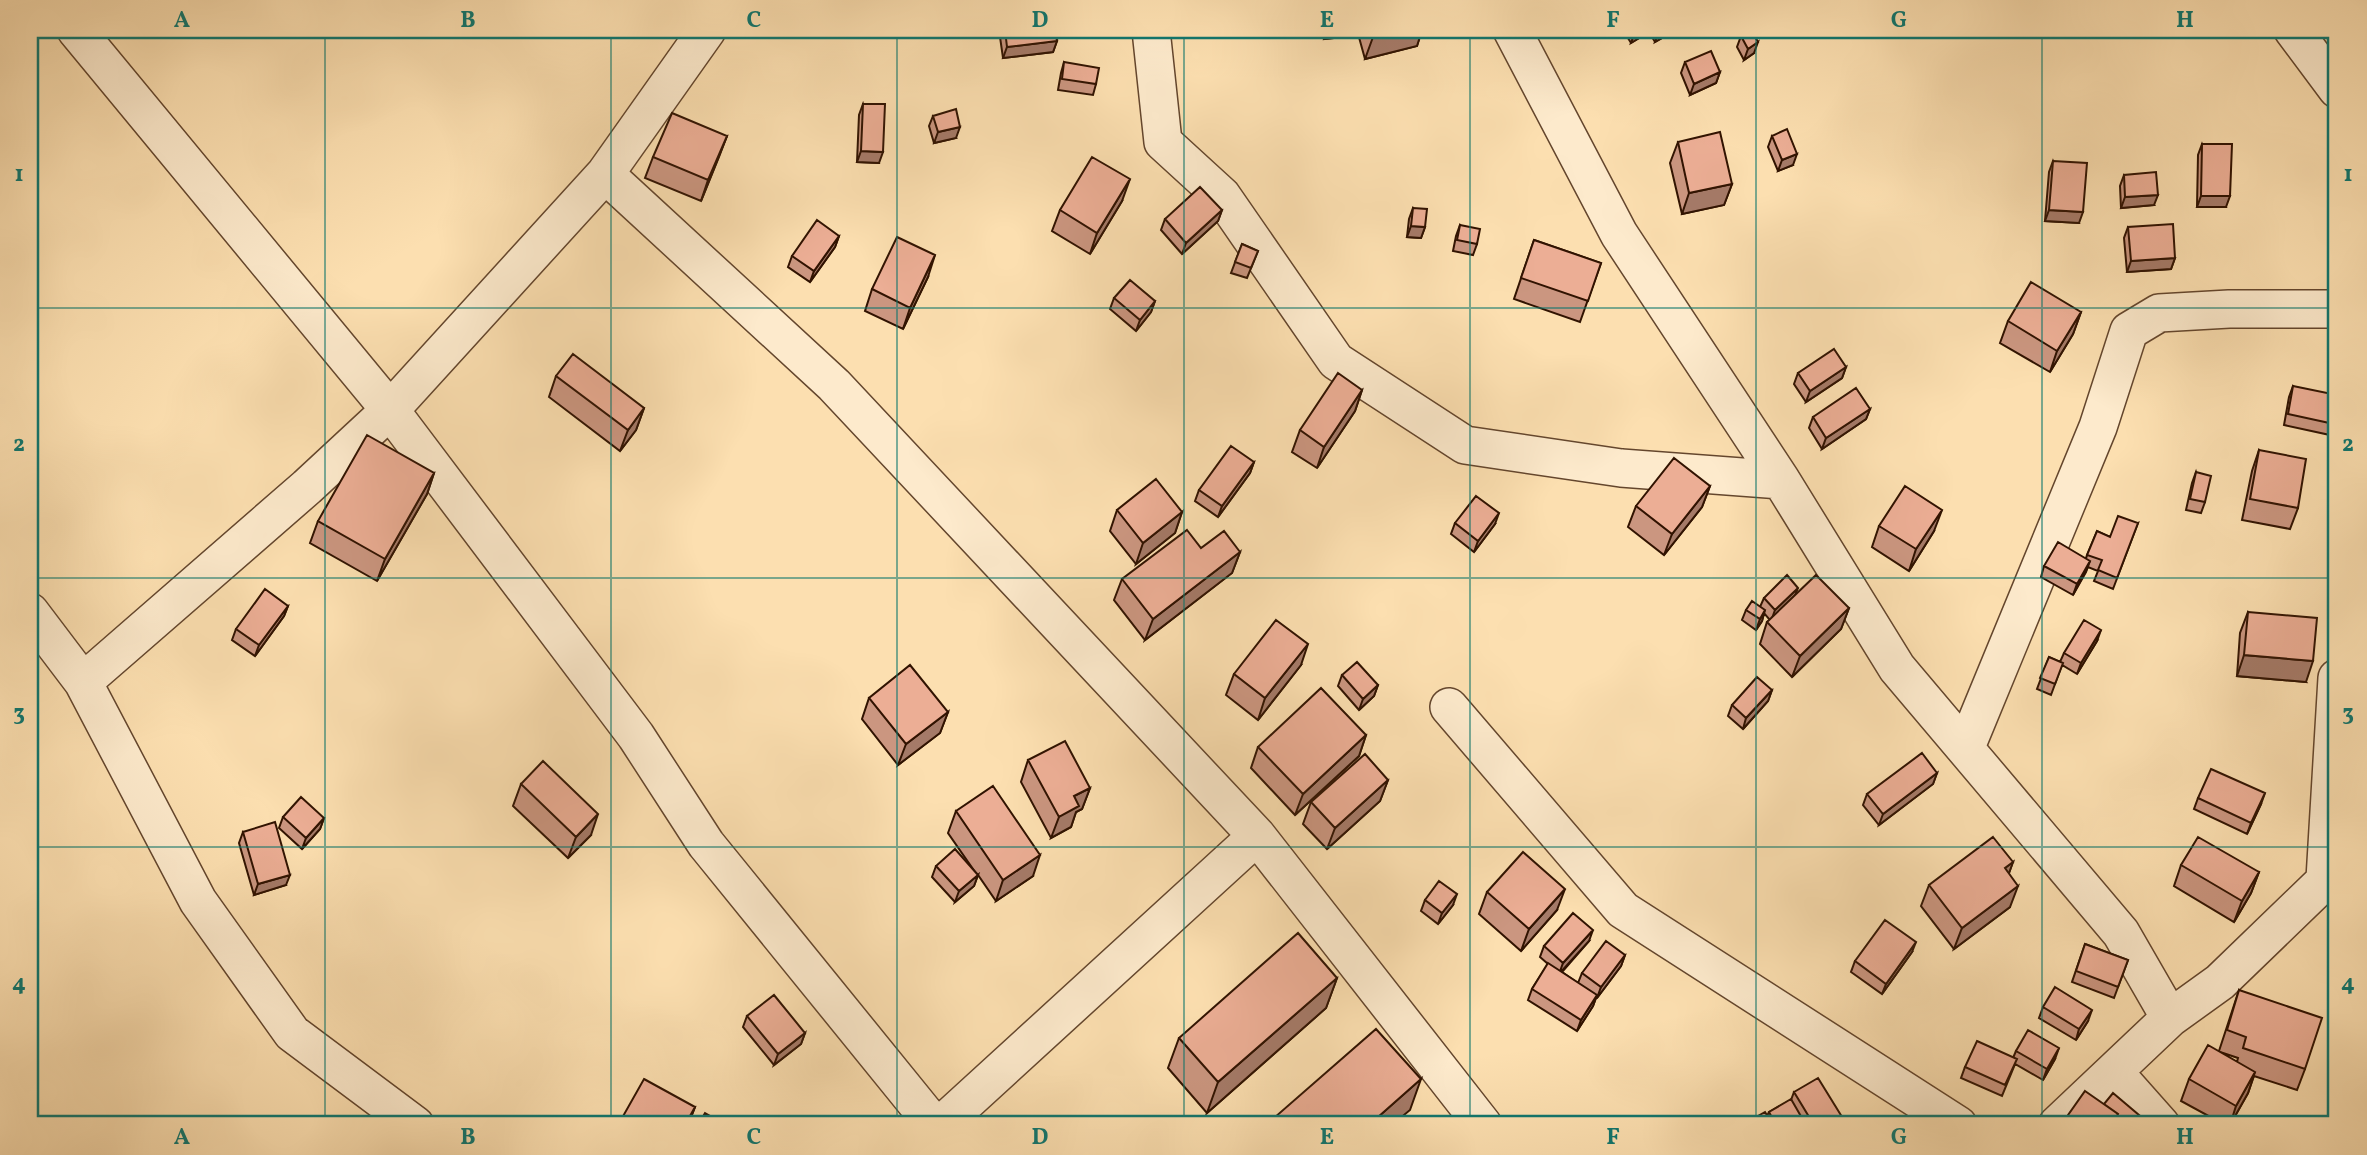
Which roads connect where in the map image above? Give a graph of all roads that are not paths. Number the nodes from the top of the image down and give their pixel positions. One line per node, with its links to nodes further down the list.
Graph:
1 (76, 30): 9 (street)
2 (707, 30): 7 (street)
3 (1151, 30): 10 (street)
4 (1511, 30): 10 (street)
5 (2293, 30): 6 (street)
6 (2337, 89)
7 (605, 174): 9 (street); 16 (street)
8 (2337, 309): 15 (street)
9 (390, 410): 13 (street); 21 (street)
10 (1781, 480): 15 (street)
11 (30, 611): 13 (street)
12 (2337, 678): 17 (street)
13 (83, 682): 20 (street)
14 (1449, 707): 24 (street)
15 (1966, 747): 18 (street)
16 (1257, 836): 22 (street); 23 (street)
17 (2331, 874): 18 (street)
18 (2170, 1018): 19 (street)
19 (2113, 1072): 25 (street); 26 (street)
20 (415, 1125)
21 (934, 1125)
22 (941, 1125)
23 (1483, 1125)
24 (1958, 1125)
25 (2057, 1125)
26 (2161, 1125)

